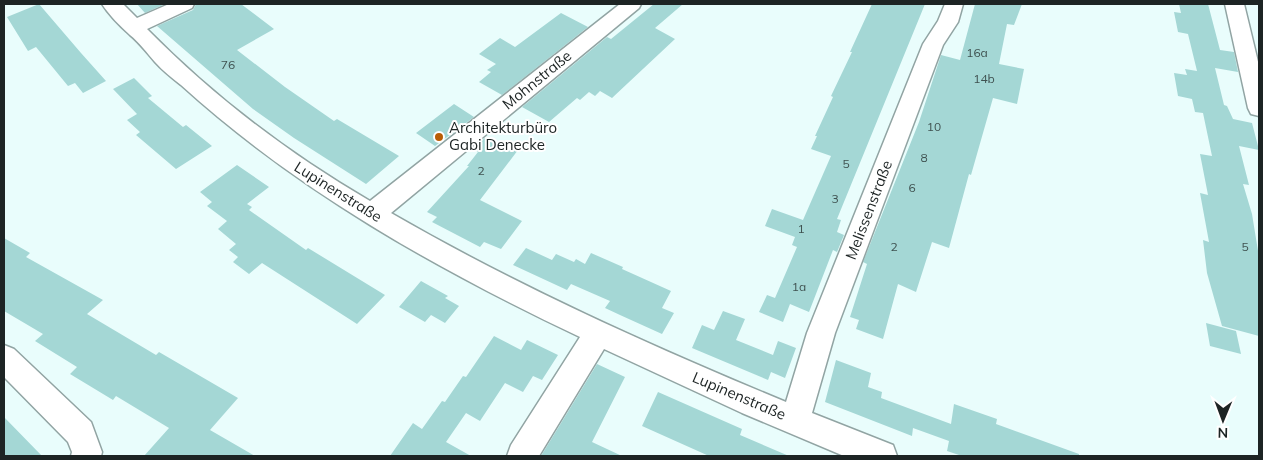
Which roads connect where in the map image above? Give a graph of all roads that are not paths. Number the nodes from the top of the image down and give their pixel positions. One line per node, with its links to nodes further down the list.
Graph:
1 (112, 4): 6 (street, Lupinenstraße)
2 (184, 4): 6 (street)
3 (632, 4): 8 (street, Mohnstraße)
4 (954, 4): 11 (street, Melissenstraße)
5 (1234, 4): 7 (street)
6 (133, 28): 8 (street, Lupinenstraße)
7 (1259, 108)
8 (372, 214): 9 (street, Lupinenstraße)
9 (598, 332): 11 (street, Lupinenstraße); 13 (street)
10 (4, 358): 12 (street)
11 (795, 420): 14 (street, Lupinenstraße)
12 (86, 456)
13 (522, 456)
14 (882, 456)

